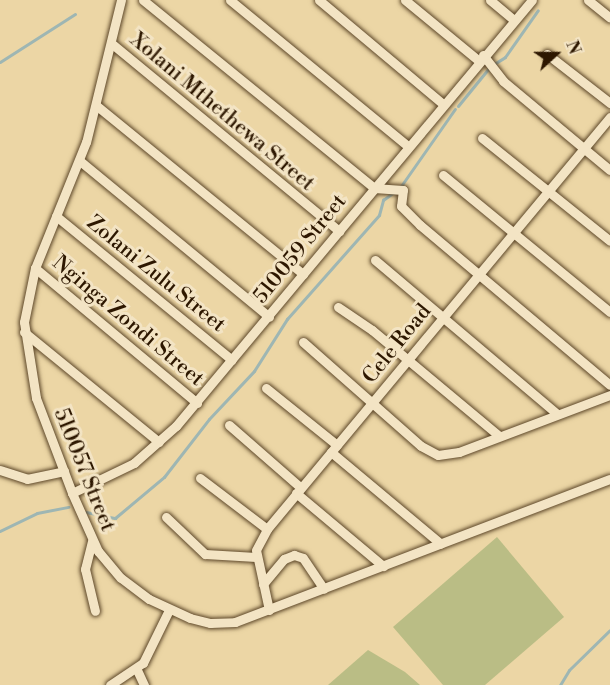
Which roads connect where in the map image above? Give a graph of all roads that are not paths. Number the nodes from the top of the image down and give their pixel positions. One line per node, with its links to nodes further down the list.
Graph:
1 (121, 0): 11 (street, 510057 Street)
2 (143, 0): 24 (street)
3 (230, 0): 19 (street)
4 (319, 0): 15 (street)
5 (405, 0): 13 (street)
6 (490, 0): 10 (street)
7 (532, 0): 10 (street, 510059 Street)
8 (588, 0): 9 (street)
9 (610, 18)
10 (514, 20): 13 (street, 510059 Street)
11 (111, 43): 16 (street, 510057 Street); 27 (street, Xolani Mthethewa Street)
12 (547, 54): 14 (street)
13 (481, 58): 15 (street, 510059 Street); 20 (street)
14 (610, 103)
15 (443, 104): 19 (street, 510059 Street)
16 (97, 106): 21 (street, 510057 Street); 32 (street)
17 (610, 117): 20 (street, Cele Road)
18 (482, 138): 25 (street)
19 (408, 146): 24 (street, 510059 Street)
20 (583, 148): 22 (street); 25 (street, Cele Road)
21 (80, 160): 26 (street, 510057 Street); 36 (street)
22 (610, 170)
23 (443, 175): 28 (street)
24 (374, 188): 27 (street, 510059 Street); 33 (street)
25 (548, 190): 28 (street, Cele Road); 29 (street)
26 (56, 216): 31 (street, 510057 Street); 40 (street, Zolani Zulu Street)
27 (339, 231): 32 (street, 510059 Street)
28 (513, 232): 33 (street, Cele Road); 35 (street)
29 (610, 241)
30 (375, 260): 37 (street)
31 (35, 268): 38 (street, 510057 Street); 46 (street, Nginga Zondi Street)
32 (303, 274): 36 (street, 510059 Street)
33 (478, 274): 37 (street, Cele Road); 42 (street)
34 (338, 307): 41 (street)
35 (610, 312)
36 (268, 316): 40 (street, 510059 Street)
37 (443, 316): 41 (street, Cele Road); 47 (street)
38 (24, 332): 50 (street); 53 (street, 510057 Street)
39 (303, 342): 45 (street)
40 (232, 360): 46 (street, 510059 Street)
41 (408, 360): 45 (street, Cele Road); 49 (street)
42 (610, 385)
43 (266, 388): 51 (street)
44 (610, 395): 47 (street)
45 (373, 402): 49 (street); 51 (street, Cele Road)
46 (197, 403): 50 (street, 510059 Street)
47 (557, 414): 49 (street)
48 (229, 425): 56 (street)
49 (499, 436)
50 (159, 442): 57 (street, 510059 Street)
51 (334, 448): 56 (street, Cele Road); 61 (street)
52 (0, 470): 53 (street)
53 (64, 471): 57 (street, 510057 Street)
54 (200, 478): 59 (street)
55 (610, 479): 61 (street, 510057 Street)
56 (298, 490): 59 (street, Cele Road); 63 (street)
57 (72, 493): 60 (street, 510057 Street)
58 (166, 517): 62 (street)
59 (267, 529): 62 (street, Cele Road)
60 (92, 541): 66 (street, 510057 Street); 68 (street)
61 (441, 544): 63 (street, 510057 Street)
62 (256, 557): 64 (street)
63 (383, 567): 65 (street, 510057 Street)
64 (263, 584): 65 (street); 67 (street)
65 (324, 589): 67 (street, 510057 Street)
66 (169, 609): 67 (street, 510057 Street); 69 (street)
67 (269, 610)
68 (95, 611)
69 (137, 670): 70 (street); 71 (street)
70 (110, 685)
71 (144, 685)

